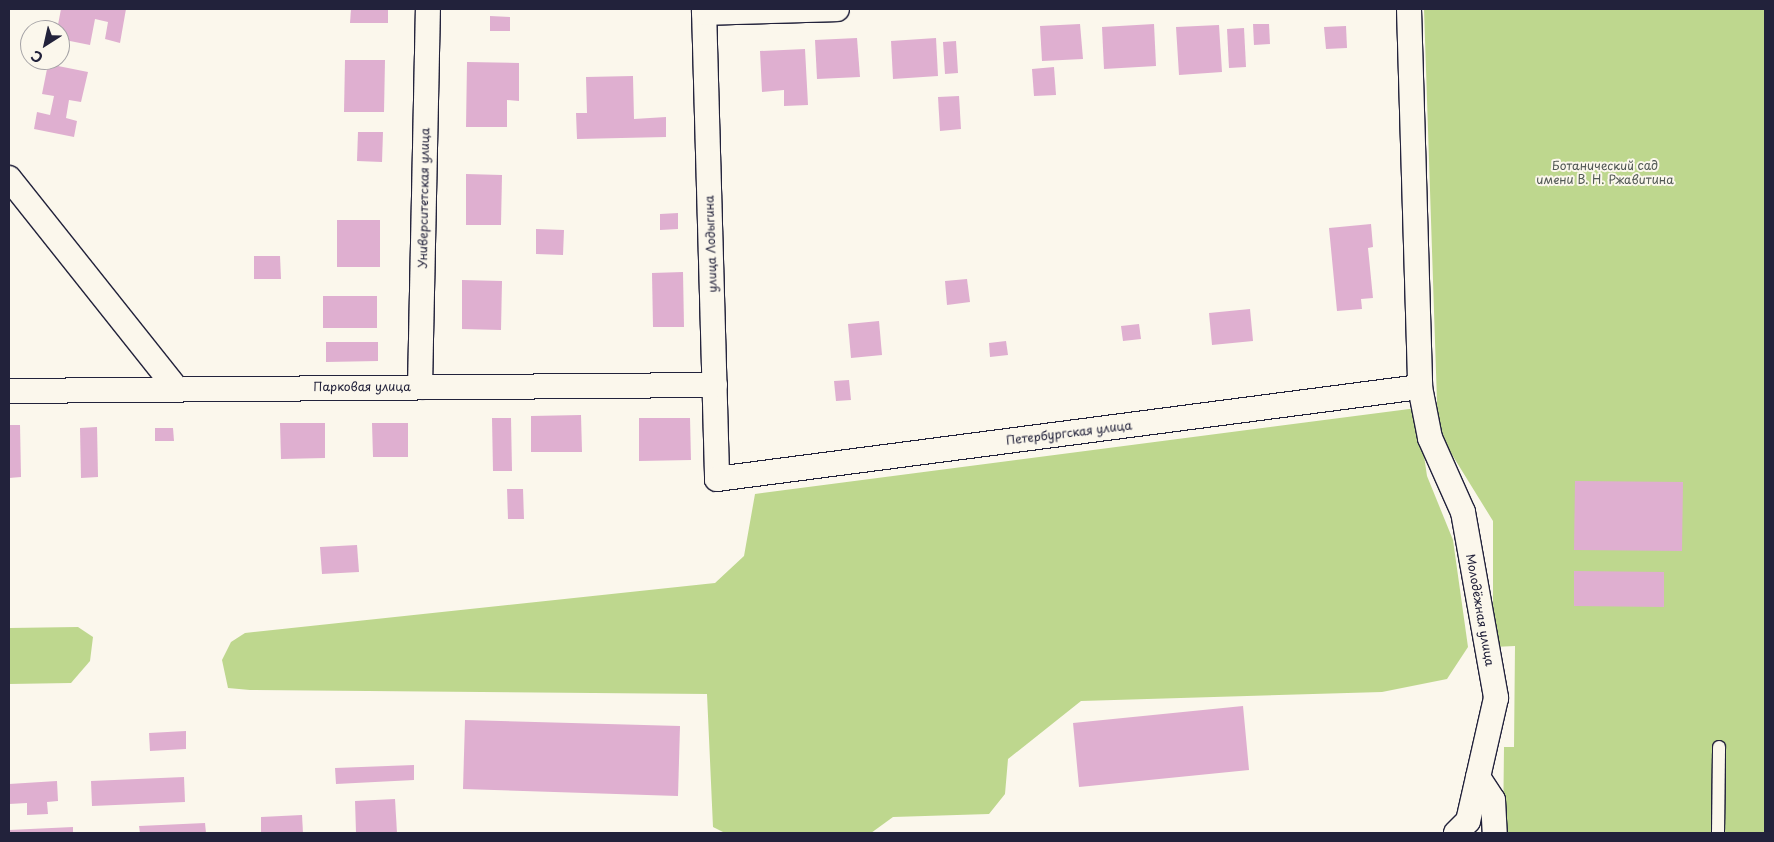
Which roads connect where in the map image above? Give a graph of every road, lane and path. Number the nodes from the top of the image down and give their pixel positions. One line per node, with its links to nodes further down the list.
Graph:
1 (428, 9): 7 (street, Университетская улица)
2 (836, 9): 4 (street)
3 (1409, 9): 8 (street, Молодёжная улица)
4 (704, 11): 6 (street, улица Лодыгина)
5 (9, 178): 9 (street)
6 (715, 384): 7 (street, Парковая улица); 11 (street, улица Лодыгина)
7 (420, 387): 9 (street, Парковая улица)
8 (1420, 387): 11 (street, Петербургская улица); 13 (street, Молодёжная улица)
9 (177, 388): 10 (street, Парковая улица)
10 (9, 391)
11 (717, 479)
12 (1719, 747): 16 (lane)
13 (1478, 777): 14 (street, Молодёжная улица); 15 (street)
14 (1456, 833)
15 (1494, 833)
16 (1718, 833)

